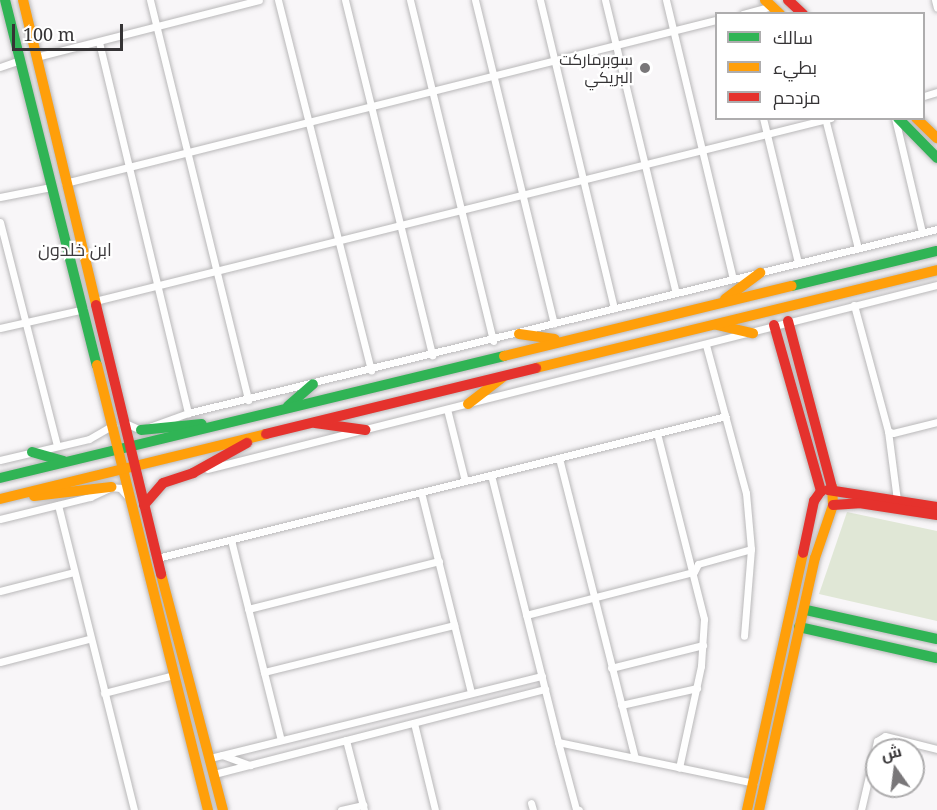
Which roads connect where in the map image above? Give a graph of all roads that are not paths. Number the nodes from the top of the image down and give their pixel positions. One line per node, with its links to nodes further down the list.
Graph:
1 (150, 0): 18 (street)
2 (259, 0): 18 (street)
3 (278, 0): 29 (street)
4 (345, 0): 28 (street)
5 (410, 0): 27 (street)
6 (475, 0): 26 (street)
7 (540, 0): 23 (street)
8 (605, 0): 21 (street)
9 (666, 0): 19 (street)
10 (788, 0): 16 (street)
11 (935, 0): 14 (street)
12 (15, 3): 22 (street); 24 (street)
13 (772, 6): 15 (street)
14 (937, 8)
15 (750, 12)
16 (801, 12)
17 (715, 20): 19 (street)
18 (157, 27): 20 (street); 39 (street)
19 (673, 31): 21 (street); 38 (street)
20 (99, 42): 22 (street); 42 (street)
21 (616, 43): 23 (street); 41 (street)
22 (36, 57): 44 (street)
23 (555, 58): 26 (street); 43 (street)
24 (20, 60): 25 (street); 45 (street)
25 (0, 67)
26 (493, 73): 27 (street); 46 (street)
27 (432, 89): 28 (street); 48 (street)
28 (372, 103): 29 (street); 50 (street)
29 (310, 120): 39 (street); 53 (street)
30 (763, 120): 36 (street)
31 (823, 120): 36 (street)
32 (827, 120): 54 (street)
33 (896, 120): 52 (street)
34 (898, 120): 40 (street)
35 (918, 120): 37 (street)
36 (767, 135): 38 (street); 56 (street)
37 (937, 138)
38 (704, 150): 41 (street); 60 (street)
39 (188, 151): 42 (street); 57 (street)
40 (937, 158)
41 (645, 164): 43 (street); 63 (street)
42 (127, 166): 44 (street); 61 (street)
43 (582, 180): 46 (street); 67 (street)
44 (65, 183): 64 (street)
45 (51, 187): 47 (street); 68 (street)
46 (524, 194): 48 (street); 71 (street)
47 (0, 197)
48 (462, 210): 50 (street); 78 (street)
49 (0, 222): 70 (street)
50 (401, 224): 53 (street); 80 (street)
51 (937, 229): 52 (street)
52 (922, 232): 54 (street)
53 (340, 240): 57 (street); 81 (street)
54 (858, 248): 56 (street)
55 (937, 250): 65 (street)
56 (798, 263): 59 (street)
57 (218, 270): 61 (street); 84 (street)
58 (937, 270): 72 (street)
59 (760, 273): 60 (street); 65 (street)
60 (733, 279): 63 (street)
61 (156, 285): 64 (street); 88 (street)
62 (937, 285): 66 (street)
63 (676, 293): 67 (street)
64 (95, 301): 93 (street)
65 (721, 302): 77 (street)
66 (854, 305): 69 (street); 96 (street)
67 (614, 308): 71 (street)
68 (84, 309): 70 (street); 93 (street)
69 (788, 321): 73 (street); 113 (street)
70 (26, 322): 74 (street); 100 (street)
71 (554, 324): 76 (street)
72 (714, 324): 75 (street); 82 (street)
73 (774, 325): 75 (street); 114 (street)
74 (0, 328)
75 (753, 333): 79 (street)
76 (519, 334): 77 (street); 78 (street)
77 (562, 340): 86 (street)
78 (493, 341): 80 (street)
79 (706, 345): 85 (street); 89 (street)
80 (432, 355): 81 (street)
81 (371, 370): 83 (street)
82 (506, 375): 85 (street); 90 (street)
83 (313, 384): 84 (street); 86 (street)
84 (248, 400): 88 (street)
85 (468, 404): 87 (street)
86 (285, 407): 92 (street)
87 (447, 409): 95 (street); 111 (street)
88 (188, 413): 94 (street)
89 (726, 416): 98 (street); 126 (street)
90 (309, 422): 95 (street); 97 (street)
91 (937, 422): 96 (street)
92 (226, 423): 94 (street); 99 (street)
93 (119, 424): 94 (street); 99 (street); 100 (street); 101 (street)
94 (141, 430)
95 (366, 430): 108 (street)
96 (888, 431): 118 (street)
97 (269, 432): 106 (street); 108 (street)
98 (657, 433): 103 (street); 130 (street)
99 (133, 445): 101 (street); 106 (street)
100 (57, 446): 102 (street)
101 (118, 448): 105 (street); 107 (street)
102 (32, 452): 104 (street); 105 (street)
103 (559, 458): 109 (street); 132 (street)
104 (0, 460)
105 (64, 461): 110 (street)
106 (137, 464): 107 (street); 120 (street)
107 (123, 467): 116 (street); 117 (street)
108 (193, 473): 120 (street)
109 (491, 475): 111 (street); 135 (street)
110 (0, 478)
111 (465, 482): 115 (street)
112 (111, 487): 116 (street); 117 (street); 119 (street)
113 (833, 490): 114 (street); 118 (street); 121 (street)
114 (821, 491): 164 (street)
115 (421, 492): 125 (street); 128 (street)
116 (5, 498)
117 (130, 499): 146 (street)
118 (897, 500): 122 (street)
119 (58, 505): 124 (street); 129 (street)
120 (144, 505): 127 (street)
121 (833, 505): 123 (street); 134 (street)
122 (937, 507)
123 (937, 515)
124 (0, 519)
125 (231, 540): 127 (street); 133 (street)
126 (751, 549): 130 (street); 138 (street)
127 (158, 558): 159 (street)
128 (439, 561): 133 (street); 136 (street)
129 (74, 572): 131 (street); 139 (street)
130 (694, 572): 132 (street); 141 (street)
131 (0, 591)
132 (592, 598): 135 (street); 144 (street)
133 (248, 609): 145 (street)
134 (806, 610): 137 (street); 140 (street)
135 (526, 615): 147 (street)
136 (454, 625): 145 (street); 151 (street)
137 (800, 627): 142 (street); 173 (street)
138 (744, 636)
139 (89, 639): 143 (street); 150 (street)
140 (937, 639)
141 (703, 645): 144 (street); 148 (street)
142 (937, 658)
143 (0, 662)
144 (611, 668): 152 (street)
145 (264, 672): 154 (street)
146 (174, 675): 150 (street); 167 (street)
147 (542, 676): 149 (street); 151 (street)
148 (696, 688): 152 (street); 162 (street)
149 (545, 689): 153 (street); 156 (street)
150 (104, 693): 166 (street)
151 (471, 693): 154 (street)
152 (621, 705): 160 (street)
153 (414, 723): 155 (street); 170 (street)
154 (281, 740): 158 (street)
155 (346, 740): 161 (street); 165 (street)
156 (558, 741): 160 (street); 171 (street)
157 (937, 749): 174 (street)
158 (222, 755): 159 (street); 161 (street)
159 (210, 758): 163 (street)
160 (635, 758): 162 (street)
161 (250, 765): 163 (street)
162 (679, 768): 164 (street)
163 (214, 774): 168 (street)
164 (754, 783): 172 (street)
165 (363, 807): 169 (street)
166 (134, 810)
167 (208, 810)
168 (223, 810)
169 (341, 810)
170 (435, 810)
171 (579, 810)
172 (747, 810)
173 (759, 810)
174 (861, 810)

